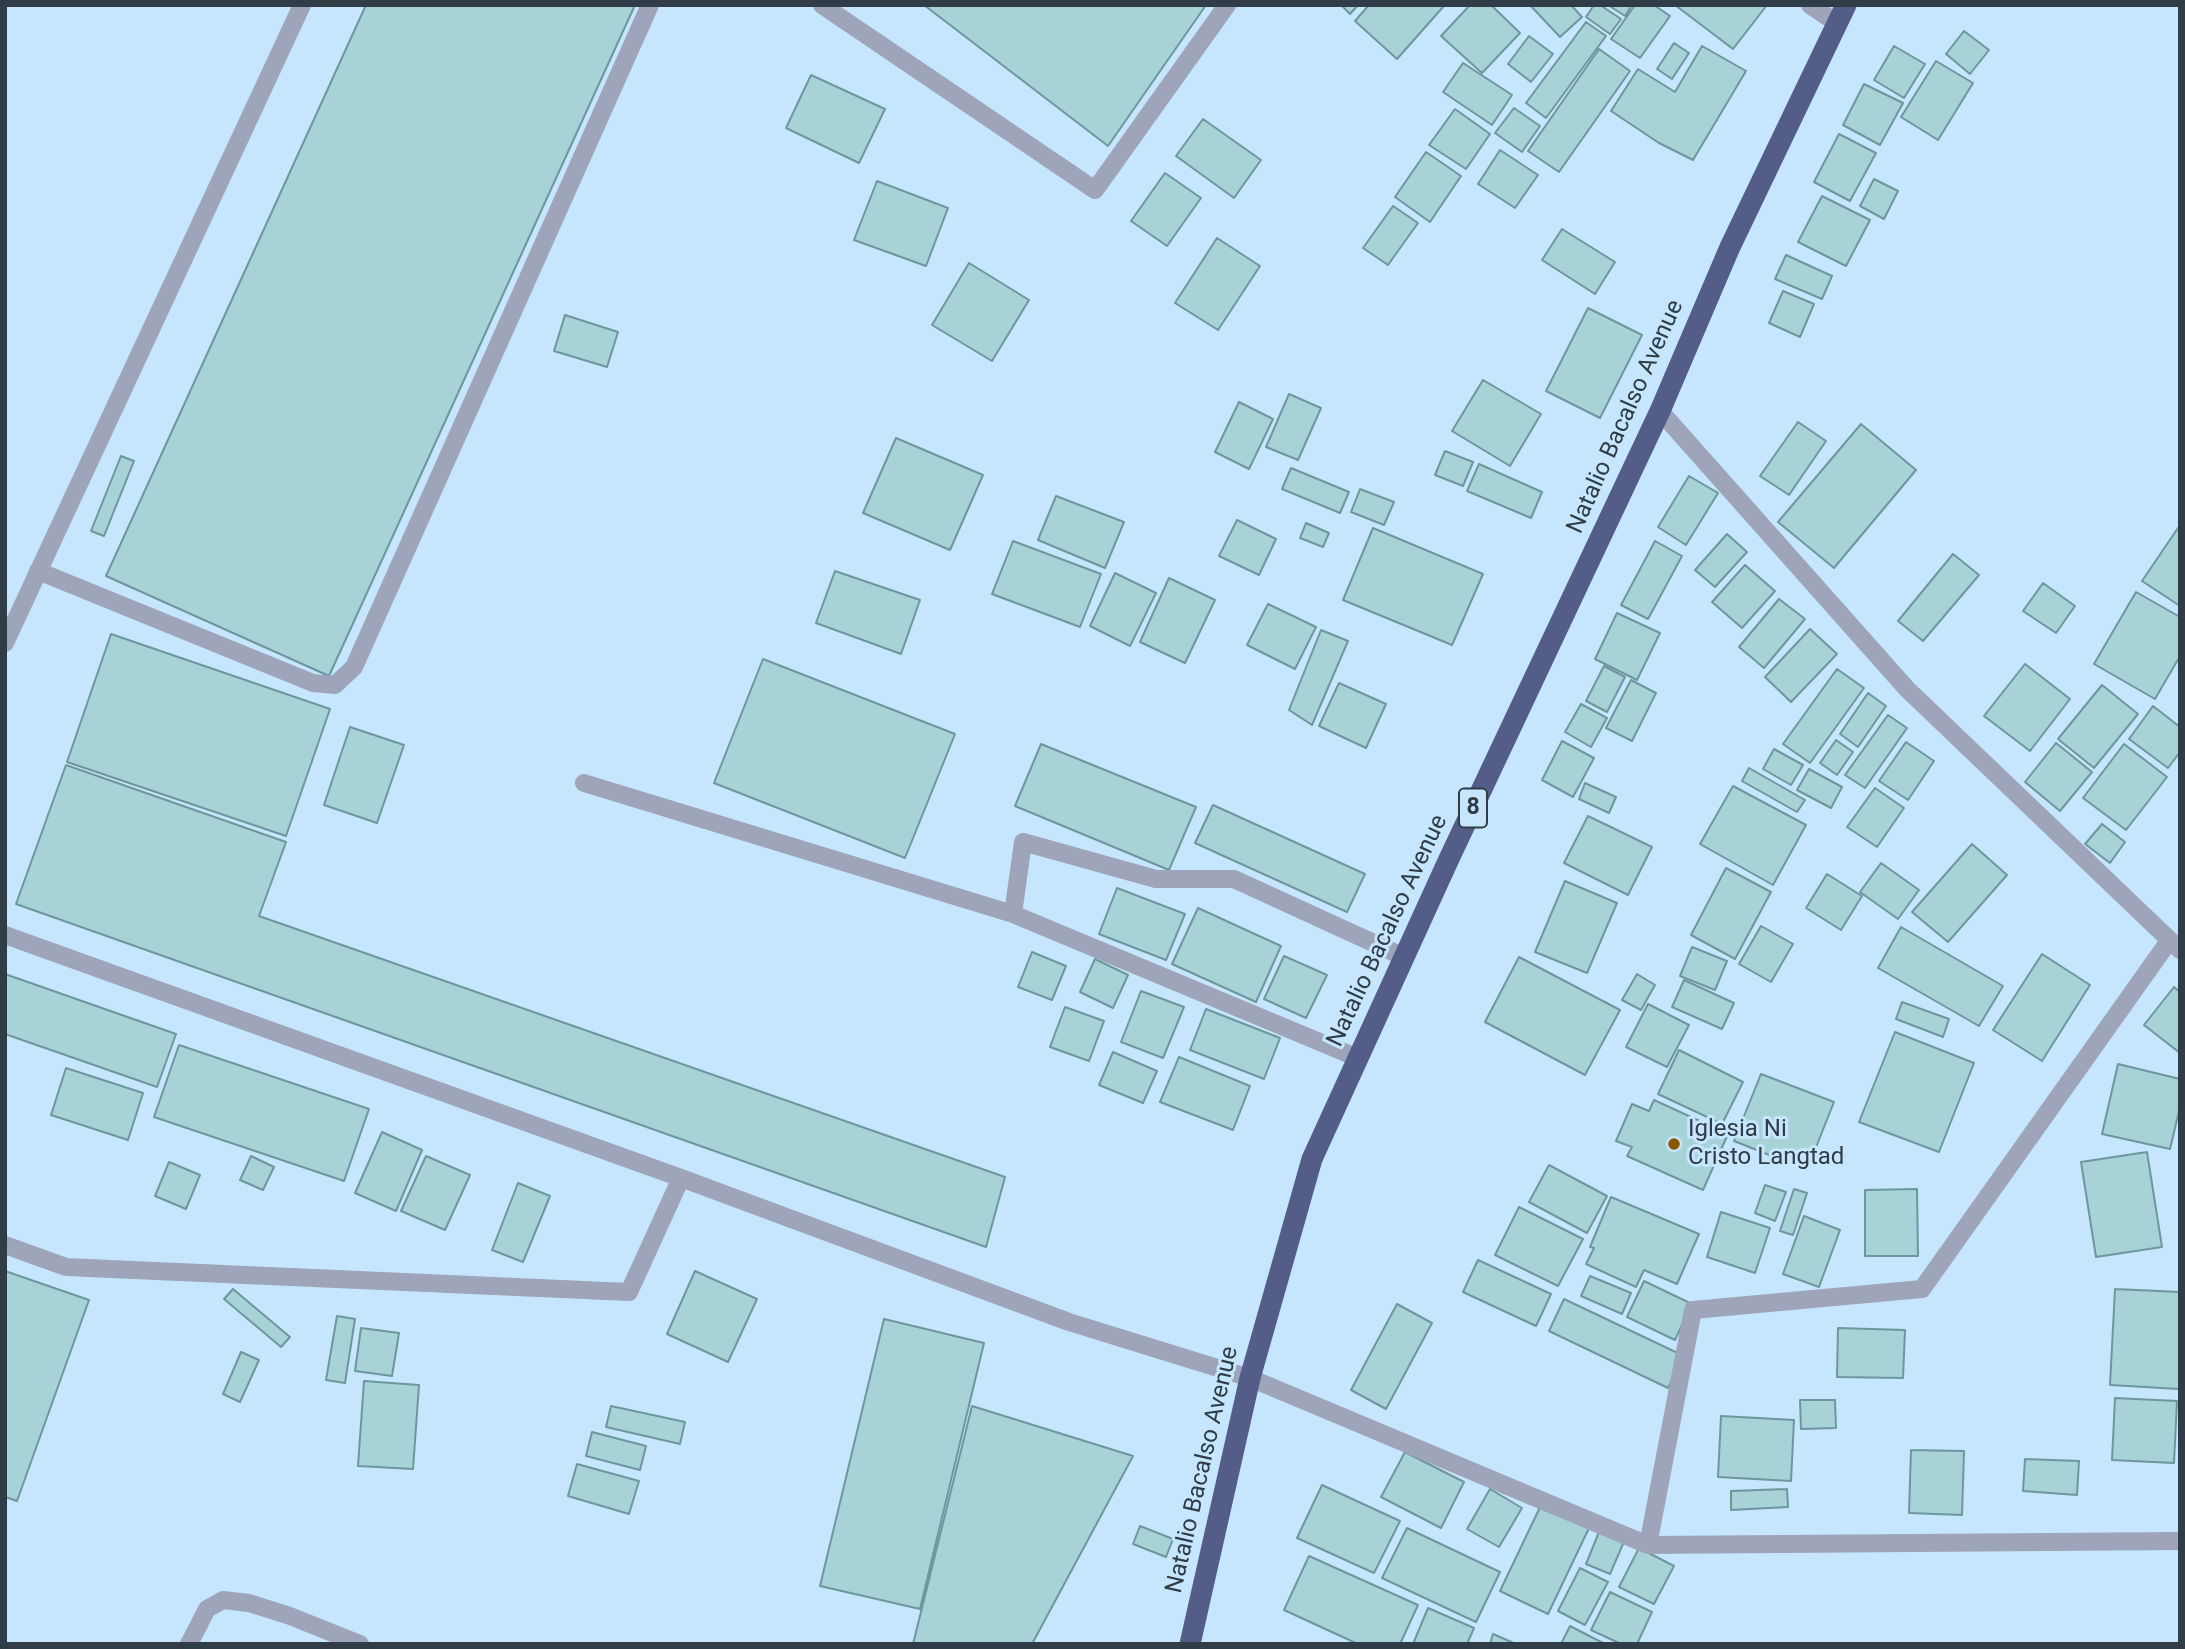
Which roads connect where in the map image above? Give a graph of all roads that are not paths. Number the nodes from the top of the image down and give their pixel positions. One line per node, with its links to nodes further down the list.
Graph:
1 (302, 5): 8 (street)
2 (650, 5): 8 (street)
3 (822, 5): 4 (street)
4 (1227, 5)
5 (1811, 5): 6 (street)
6 (1842, 15): 7 (highway, Natalio Bacalso Avenue / 8)
7 (1660, 411): 13 (street); 14 (highway, Natalio Bacalso Avenue / 8)
8 (38, 572): 9 (street)
9 (5, 643)
10 (583, 783): 11 (street)
11 (1013, 914): 14 (street); 15 (street)
12 (5, 936): 16 (street)
13 (2174, 945): 20 (street)
14 (1404, 957): 15 (highway, Natalio Bacalso Avenue / 8)
15 (1358, 1058): 18 (highway, Natalio Bacalso Avenue / 8)
16 (681, 1178): 17 (street); 18 (street)
17 (5, 1245)
18 (1250, 1378): 20 (street); 23 (highway, Natalio Bacalso Avenue / 8)
19 (2180, 1541): 20 (street)
20 (1648, 1545)
21 (189, 1644): 22 (street)
22 (360, 1644)
23 (1190, 1644)

